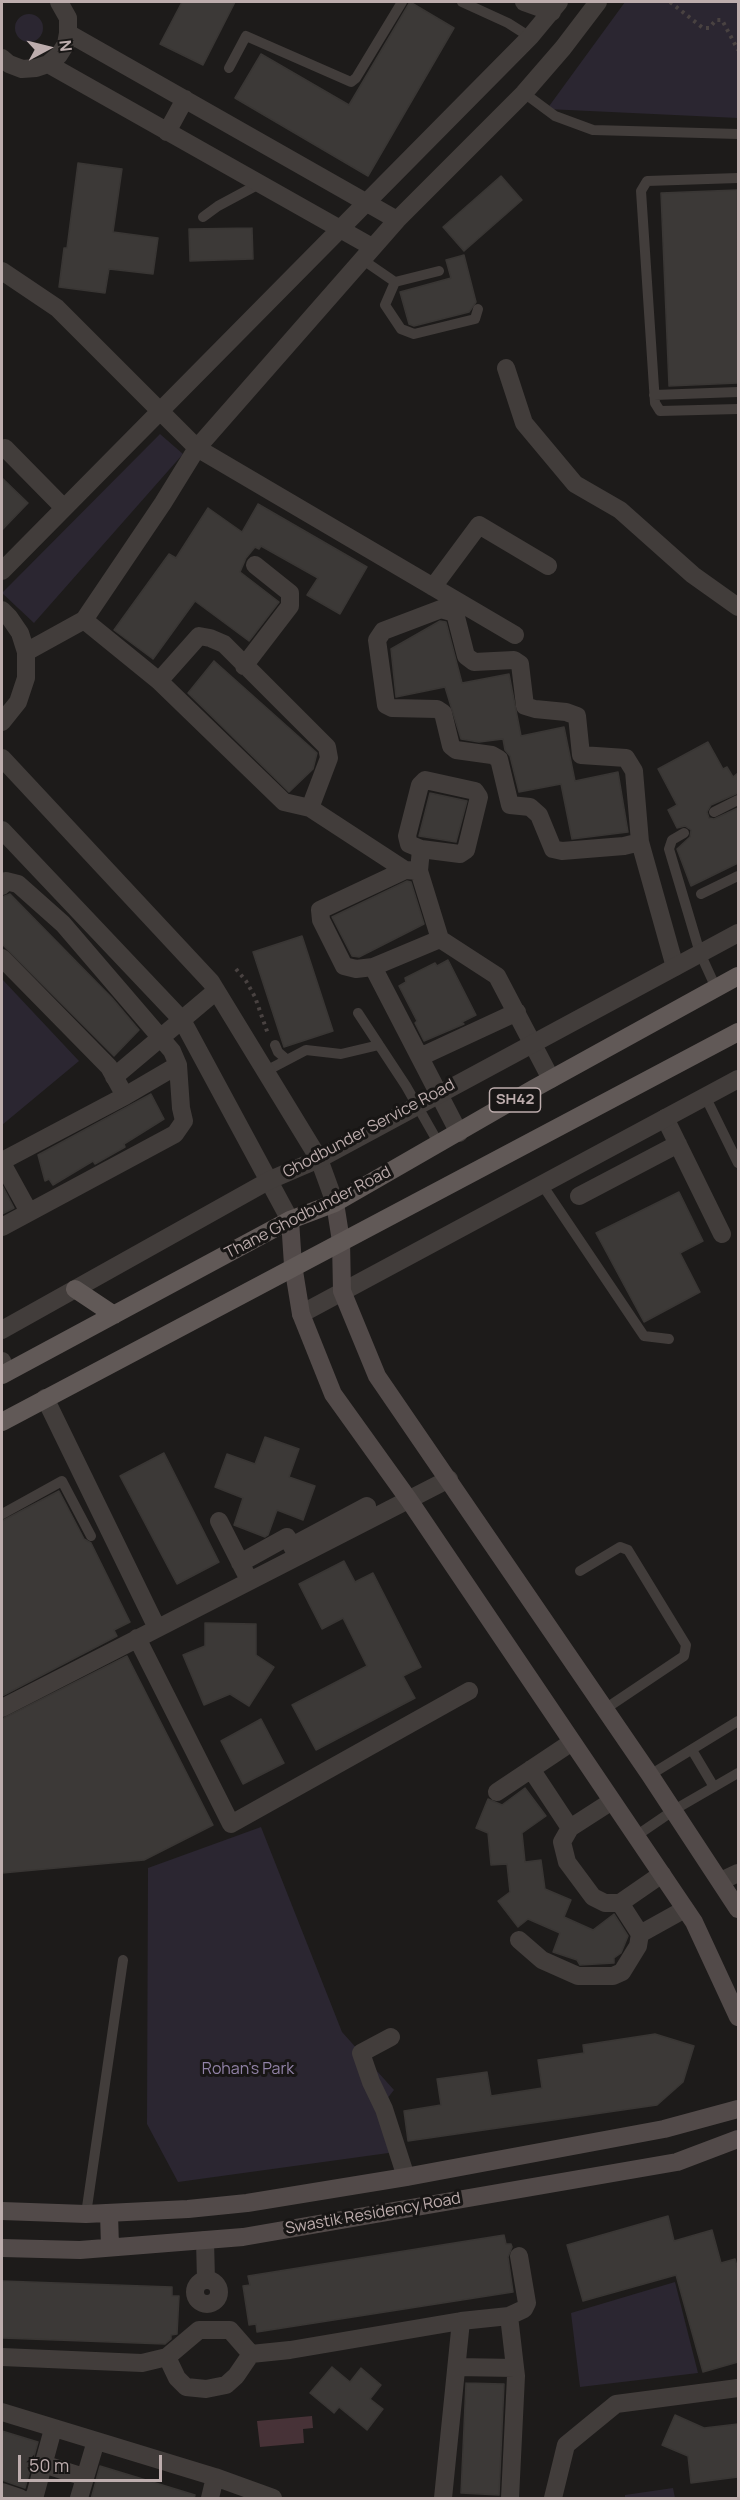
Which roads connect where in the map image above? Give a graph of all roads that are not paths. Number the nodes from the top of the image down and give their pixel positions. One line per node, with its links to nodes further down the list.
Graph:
1 (402, 2): 12 (lane)
2 (462, 2): 8 (lane)
3 (524, 2): 6 (street)
4 (598, 2): 9 (street)
5 (62, 3): 7 (street)
6 (556, 7): 8 (street)
7 (68, 33): 11 (street); 14 (street)
8 (530, 37): 9 (street); 19 (street)
9 (558, 53): 13 (street)
10 (2, 58): 11 (street)
11 (48, 64): 15 (street)
12 (229, 68)
13 (524, 93): 16 (lane); 21 (street)
14 (185, 99): 15 (street); 19 (street)
15 (167, 132): 18 (street)
16 (738, 134)
17 (738, 178): 30 (lane)
18 (259, 184): 20 (lane); 22 (street)
19 (367, 202): 21 (street); 22 (street)
20 (202, 217)
21 (397, 220): 23 (street)
22 (339, 229): 23 (street); 32 (street)
23 (368, 254): 26 (lane); 34 (street)
24 (2, 271): 32 (street)
25 (439, 271): 26 (lane)
26 (395, 282): 27 (lane)
27 (478, 309)
28 (506, 368): 40 (street)
29 (738, 392): 30 (lane)
30 (654, 395): 31 (lane)
31 (738, 409)
32 (160, 411): 34 (street); 35 (street)
33 (3, 446): 35 (street)
34 (196, 448): 39 (street); 42 (street)
35 (64, 508): 38 (street)
36 (255, 565): 45 (street)
37 (548, 566): 39 (street)
38 (2, 571)
39 (433, 587): 43 (street)
40 (738, 607)
41 (2, 610): 44 (street)
42 (84, 620): 44 (street); 46 (street)
43 (515, 635)
44 (26, 652): 47 (street)
45 (244, 666): 46 (street); 50 (street)
46 (159, 681): 50 (street)
47 (2, 722)
48 (2, 758): 68 (street)
49 (738, 800): 51 (lane)
50 (310, 808): 56 (street)
51 (714, 812)
52 (2, 830): 71 (street)
53 (684, 833): 62 (lane)
54 (640, 842): 54 (street); 65 (street)
55 (421, 849): 55 (street); 56 (street)
56 (412, 871): 61 (street); 64 (street)
57 (738, 876): 59 (lane)
58 (2, 886): 73 (street)
59 (701, 894)
60 (738, 933): 62 (street, Ghodbunder Service Road)
61 (440, 939): 64 (street); 69 (street)
62 (700, 954): 65 (street, Ghodbunder Service Road); 67 (lane)
63 (2, 958): 81 (street)
64 (373, 967): 77 (street)
65 (675, 967): 74 (street, Ghodbunder Service Road)
66 (738, 976): 67 (main road, Thane Ghodbunder Road / SH42)
67 (716, 988): 82 (main road, Thane Ghodbunder Road / SH42)
68 (216, 991): 71 (street); 80 (street)
69 (517, 1012): 74 (street); 77 (street)
70 (358, 1013): 76 (lane)
71 (182, 1020): 73 (street); 95 (street)
72 (738, 1032): 103 (main road, SH42)
73 (160, 1037): 79 (street); 81 (street)
74 (532, 1042): 82 (street); 84 (street, Ghodbunder Service Road)
75 (275, 1045): 78 (lane)
76 (379, 1045): 78 (lane); 87 (lane)
77 (420, 1057): 84 (street)
78 (286, 1059): 80 (lane)
79 (178, 1065): 85 (street); 99 (street)
80 (266, 1071): 92 (street)
81 (114, 1077): 85 (street)
82 (551, 1079): 89 (main road, Thane Ghodbunder Road / SH42)
83 (738, 1079): 86 (street)
84 (439, 1093): 87 (street, Ghodbunder Service Road); 89 (street)
85 (124, 1096): 93 (street)
86 (705, 1096): 88 (street); 94 (lane)
87 (417, 1107): 90 (lane); 92 (street, Ghodbunder Service Road)
88 (665, 1118): 91 (street); 96 (street)
89 (459, 1132): 90 (main road, Thane Ghodbunder Road / SH42)
90 (439, 1144): 98 (main road, Thane Ghodbunder Road / SH42)
91 (678, 1144): 97 (street); 102 (street)
92 (319, 1159): 95 (street, Ghodbunder Service Road); 98 (street)
93 (2, 1162): 99 (street)
94 (738, 1163)
95 (270, 1180): 100 (street); 105 (street, Ghodbunder Service Road)
96 (542, 1183): 106 (street); 110 (lane)
97 (579, 1196)
98 (335, 1203): 100 (main road, Thane Ghodbunder Road / SH42); 103 (main road)
99 (29, 1212): 101 (street)
100 (290, 1220): 104 (main road); 108 (main road, Thane Ghodbunder Road / SH42)
101 (2, 1227)
102 (722, 1234)
103 (341, 1241): 104 (main road, SH42); 106 (main road)
104 (293, 1265): 107 (main road); 112 (main road, SH42)
105 (75, 1289): 108 (main road); 109 (street, Ghodbunder Service Road)
106 (342, 1291): 107 (street); 114 (main road)
107 (301, 1314): 115 (main road)
108 (114, 1315): 111 (main road, Thane Ghodbunder Road / SH42)
109 (2, 1330)
110 (669, 1339)
111 (3, 1369)
112 (45, 1398): 113 (main road, SH42); 124 (street)
113 (2, 1422)
114 (449, 1479): 115 (street); 128 (main road)
115 (409, 1500): 120 (street); 130 (main road)
116 (367, 1506): 120 (street)
117 (2, 1514): 119 (lane)
118 (219, 1521): 121 (street)
119 (91, 1536)
120 (295, 1551): 121 (street); 123 (street)
121 (240, 1563): 123 (street)
122 (580, 1571): 128 (lane)
123 (249, 1581): 124 (street)
124 (157, 1628): 125 (street)
125 (137, 1638): 126 (street); 127 (street)
126 (469, 1691)
127 (2, 1708)
128 (605, 1709): 134 (main road)
129 (738, 1721): 131 (lane)
130 (572, 1742): 132 (street); 137 (main road)
131 (692, 1750): 134 (lane); 135 (lane)
132 (531, 1769): 136 (street); 139 (street)
133 (738, 1773): 135 (lane)
134 (650, 1775): 138 (main road)
135 (714, 1787): 138 (lane)
136 (497, 1792)
137 (612, 1801): 139 (street); 140 (main road)
138 (674, 1810): 140 (lane); 143 (main road)
139 (570, 1828): 144 (street)
140 (636, 1836): 142 (main road)
141 (738, 1873): 143 (street)
142 (662, 1874): 144 (street); 145 (main road)
143 (721, 1881): 146 (main road)
144 (620, 1903): 147 (street)
145 (685, 1909): 147 (street); 150 (main road)
146 (738, 1909)
147 (640, 1934): 148 (street)
148 (519, 1940)
149 (123, 1960): 159 (lane)
150 (738, 2016)
151 (391, 2037): 154 (street)
152 (738, 2109): 154 (main road, Swastik Residency Road)
153 (738, 2139): 160 (main road, Swastik Residency Road)
154 (406, 2177): 155 (main road, Swastik Residency Road)
155 (228, 2205): 156 (main road, Swastik Residency Road); 160 (main road)
156 (188, 2209): 158 (main road, Swastik Residency Road); 161 (main road)
157 (2, 2211): 159 (main road, Swastik Residency Road)
158 (109, 2213): 159 (main road, Swastik Residency Road); 162 (main road)
159 (86, 2214)
160 (229, 2238): 161 (main road, Swastik Residency Road)
161 (198, 2241): 162 (main road, Swastik Residency Road); 165 (street)
162 (110, 2247): 163 (main road, Swastik Residency Road)
163 (2, 2248)
164 (519, 2256): 166 (street)
165 (208, 2302): 168 (street); 169 (street)
166 (509, 2316): 167 (street); 174 (street)
167 (461, 2321): 170 (street); 173 (street)
168 (199, 2330): 169 (street); 172 (street)
169 (230, 2330): 170 (street)
170 (251, 2354): 172 (street)
171 (2, 2357): 172 (street)
172 (167, 2357)
173 (457, 2367): 174 (street); 188 (street)
174 (515, 2368): 189 (street)
175 (738, 2388): 190 (street)
176 (2, 2412): 177 (street)
177 (53, 2429): 178 (street); 179 (street)
178 (96, 2441): 180 (street); 181 (street)
179 (43, 2464): 180 (street); 184 (street)
180 (84, 2477): 185 (street)
181 (215, 2477): 186 (street); 187 (street)
182 (2, 2492): 183 (street)
183 (20, 2499)
184 (32, 2499)
185 (79, 2499)
186 (210, 2499)
187 (273, 2499)
188 (443, 2499)
189 (510, 2499)
190 (553, 2499)

